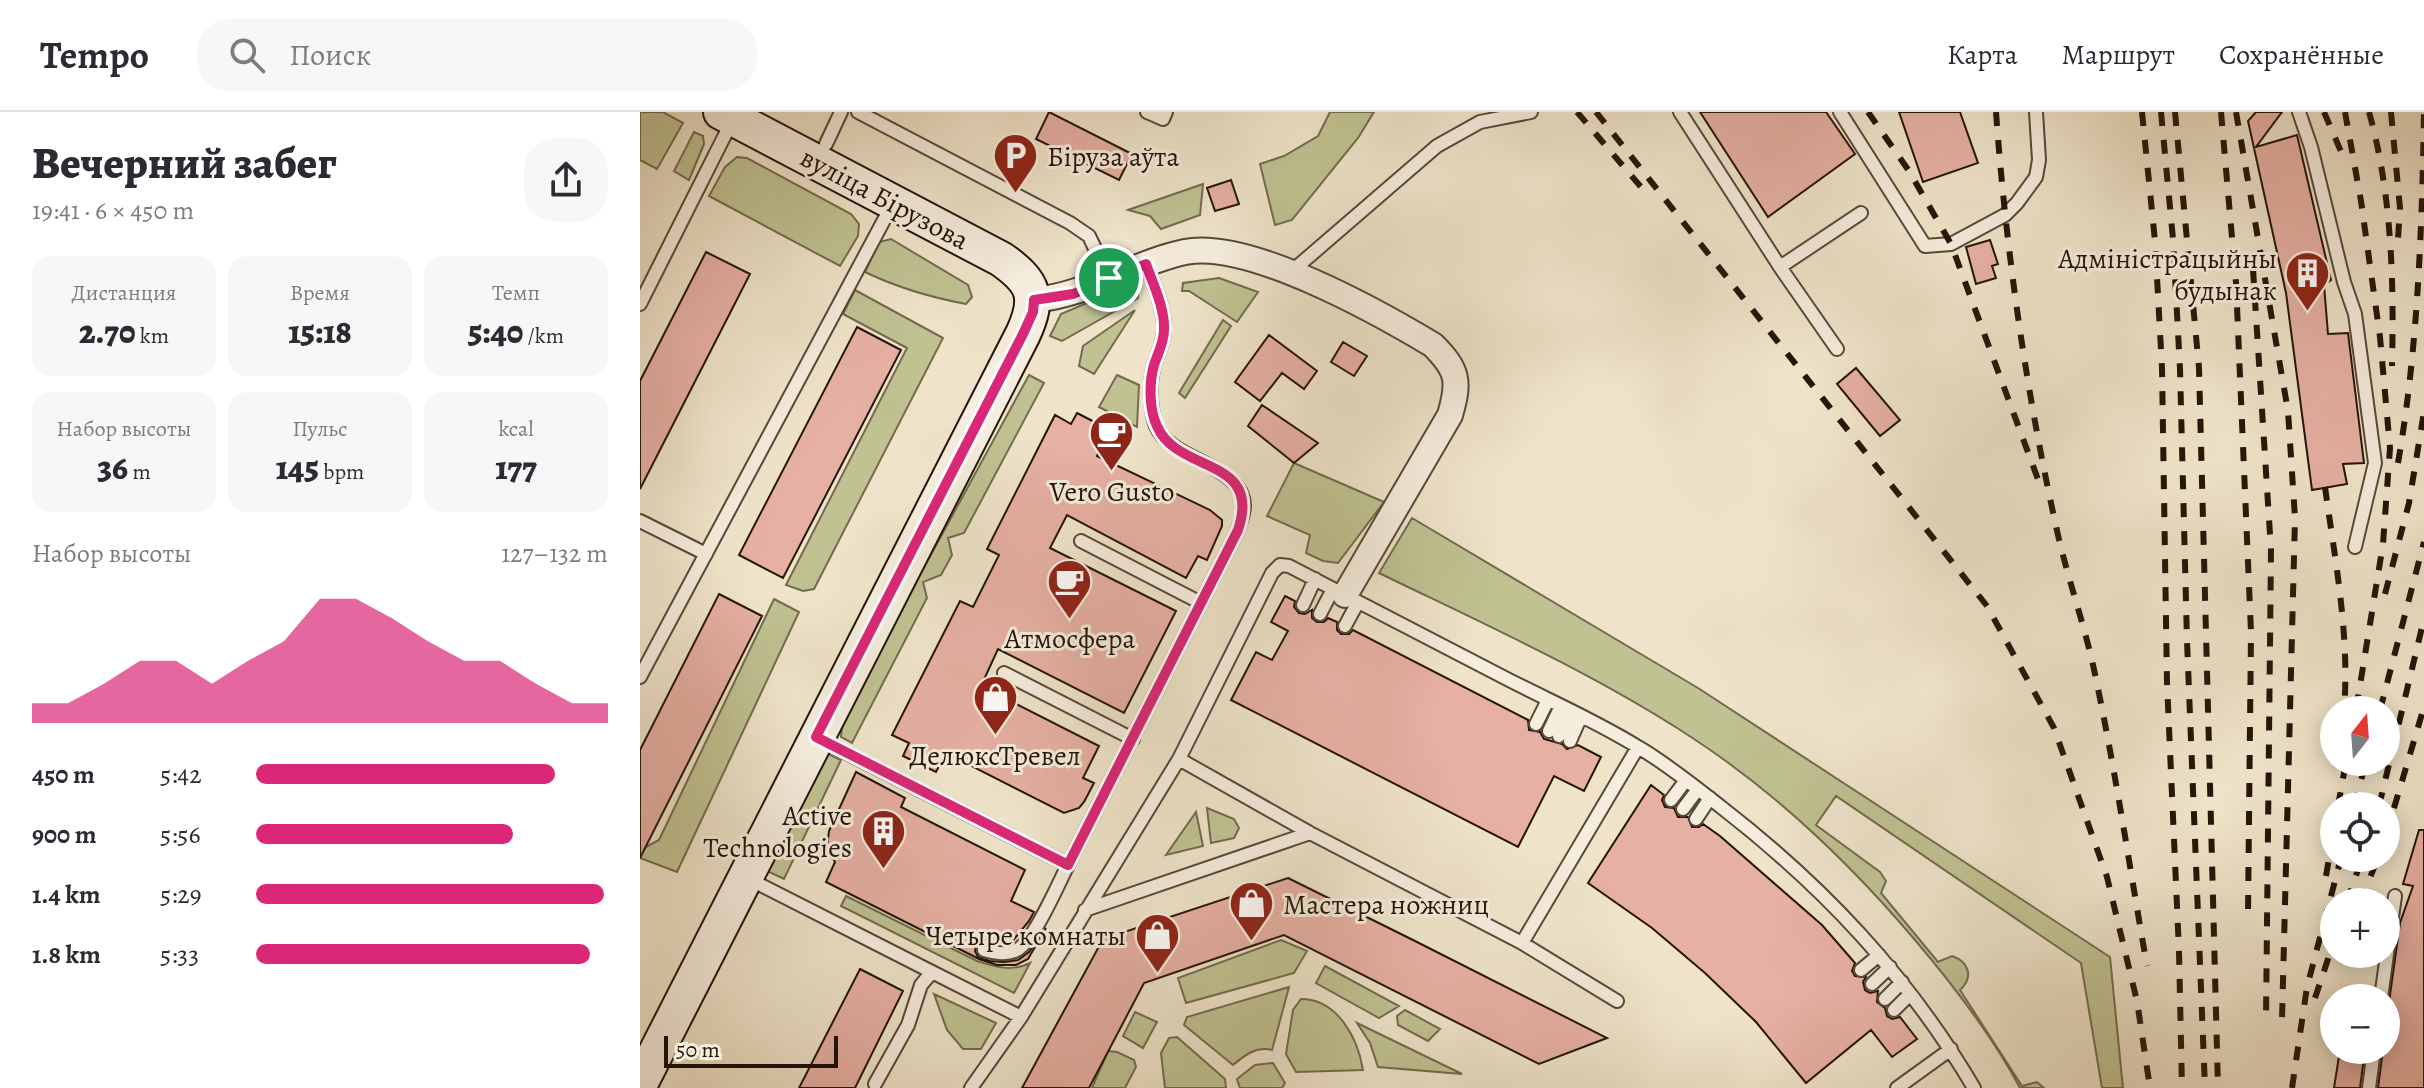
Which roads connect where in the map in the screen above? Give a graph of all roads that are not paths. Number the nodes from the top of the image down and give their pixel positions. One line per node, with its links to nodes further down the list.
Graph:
1 (841, 112): 12 (lane)
2 (858, 112): 18 (lane)
3 (1147, 112): 4 (lane)
4 (1166, 112)
5 (1531, 112): 11 (lane)
6 (1680, 112): 16 (lane)
7 (1840, 112): 8 (lane)
8 (2036, 112)
9 (2299, 112): 24 (lane)
10 (727, 115): 13 (street, вуліца Бірузова); 20 (lane)
11 (1476, 117): 17 (lane)
12 (826, 144)
13 (894, 202): 19 (street, вуліца Бірузова); 25 (lane)
14 (1861, 213): 16 (lane)
15 (1146, 264): 17 (street); 18 (street); 28 (lane)
16 (1780, 267): 21 (lane)
17 (1291, 272): 27 (street)
18 (1109, 278): 19 (street)
19 (1034, 300): 37 (street)
20 (640, 304)
21 (1837, 349)
22 (640, 521): 25 (lane)
23 (1081, 541): 28 (lane)
24 (2355, 547)
25 (706, 554): 33 (lane)
26 (1315, 579): 27 (lane); 29 (lane); 40 (lane)
27 (1345, 595): 30 (lane); 31 (lane); 34 (lane)
28 (1201, 603): 38 (lane)
29 (1303, 605)
30 (1320, 614)
31 (1345, 626)
32 (1004, 673): 38 (lane)
33 (640, 677)
34 (1548, 700): 35 (lane); 36 (lane)
35 (1571, 711): 35 (lane); 39 (lane)
36 (1536, 724)
37 (816, 737): 48 (lane); 49 (street)
38 (1133, 739): 48 (lane)
39 (1638, 747): 41 (lane); 51 (lane)
40 (1179, 759): 47 (lane); 50 (lane)
41 (1686, 780): 42 (lane); 44 (lane)
42 (1698, 789): 43 (lane); 45 (lane)
43 (1710, 798): 46 (lane); 53 (lane)
44 (1671, 800)
45 (1683, 809)
46 (1696, 819)
47 (1310, 833): 50 (lane); 51 (lane)
48 (1068, 865): 52 (lane)
49 (744, 877): 56 (lane); 66 (street)
50 (1085, 910): 63 (lane)
51 (1522, 943): 61 (lane)
52 (984, 950)
53 (1879, 955): 54 (lane); 55 (lane)
54 (1890, 967): 57 (lane); 58 (lane)
55 (1861, 970)
56 (932, 972): 63 (lane); 67 (lane)
57 (1902, 982): 59 (lane); 60 (lane)
58 (1872, 984)
59 (1910, 994): 62 (lane); 64 (lane)
60 (1885, 999)
61 (1617, 1001)
62 (1894, 1010)
63 (1021, 1017): 68 (lane)
64 (1951, 1049): 69 (lane); 70 (lane)
65 (2372, 1064): 71 (lane)
66 (640, 1084)
67 (875, 1084)
68 (971, 1088)
69 (1897, 1088)
70 (1974, 1088)
71 (2369, 1088)

